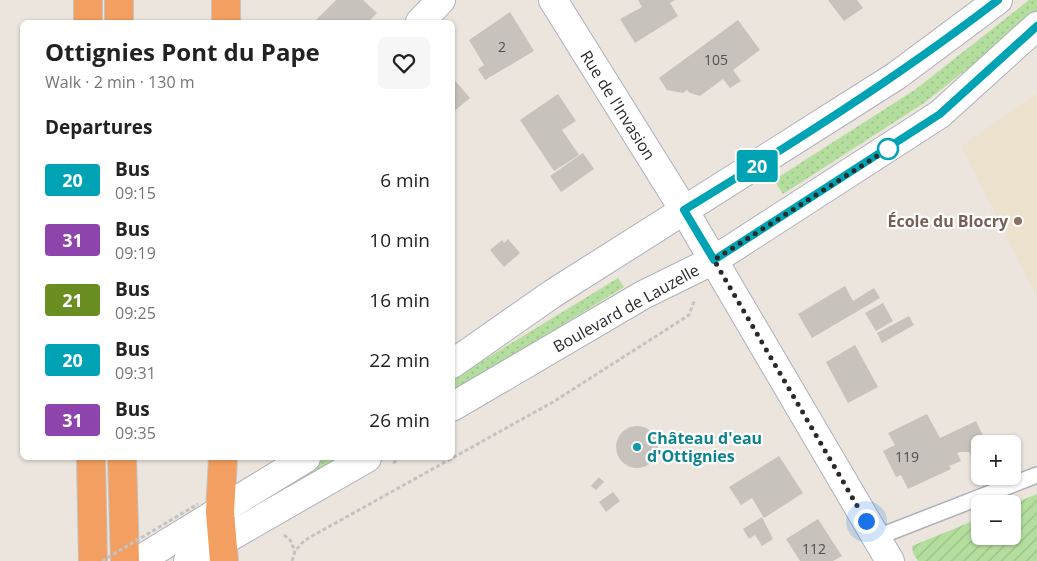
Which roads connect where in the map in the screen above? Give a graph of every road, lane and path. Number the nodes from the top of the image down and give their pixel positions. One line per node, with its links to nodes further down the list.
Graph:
1 (88, 0): 7 (highway)
2 (120, 0): 8 (highway)
3 (226, 0): 9 (highway)
4 (441, 0): 10 (main road)
5 (553, 0): 12 (main road, Rue de l'Invasion)
6 (998, 0): 12 (main road)
7 (88, 20)
8 (119, 20)
9 (226, 20)
10 (422, 20)
11 (1037, 26): 13 (main road, Boulevard de Lauzelle)
12 (684, 210): 13 (main road, Rue de l'Invasion); 15 (main road)
13 (714, 260): 16 (main road, Boulevard de Lauzelle); 27 (main road)
14 (698, 292): 17 (path)
15 (455, 362)
16 (455, 405)
17 (455, 457)
18 (91, 460): 30 (highway)
19 (122, 460): 32 (highway)
20 (221, 460): 25 (highway)
21 (302, 460): 25 (main road)
22 (364, 460): 29 (main road)
23 (449, 460): 28 (path)
24 (1037, 474): 27 (lane)
25 (206, 513): 29 (highway); 31 (path, bridge); 33 (main road)
26 (280, 531): 28 (path)
27 (875, 538): 35 (main road)
28 (295, 551): 34 (path)
29 (209, 554)
30 (93, 561)
31 (102, 561)
32 (125, 561)
33 (138, 561)
34 (292, 561)
35 (890, 561)

